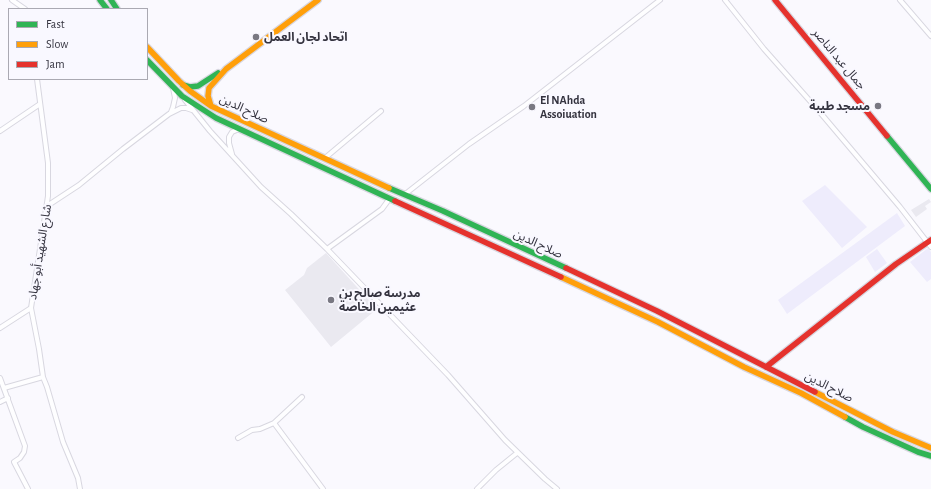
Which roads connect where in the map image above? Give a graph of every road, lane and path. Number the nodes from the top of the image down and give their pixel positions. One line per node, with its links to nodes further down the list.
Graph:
1 (12, 0): 8 (street)
2 (100, 0): 9 (main road)
3 (318, 0): 13 (main road)
4 (660, 0): 28 (street)
5 (725, 0): 31 (street)
6 (776, 0): 27 (main road, جمال عبد الناصر)
7 (900, 0): 10 (street)
8 (24, 8)
9 (106, 8)
10 (931, 36)
11 (148, 48): 15 (main road, صلاح الدين)
12 (148, 61): 16 (main road, صلاح الدين)
13 (226, 69): 15 (main road); 19 (main road)
14 (37, 80): 18 (street, شارع الشهيد أبو جهاد)
15 (183, 85): 19 (main road, صلاح الدين)
16 (173, 88): 17 (main road, صلاح الدين); 22 (street)
17 (182, 96): 20 (street); 23 (main road, صلاح الدين)
18 (40, 104): 24 (street); 30 (street, شارع الشهيد أبو جهاد)
19 (211, 106): 25 (main road, صلاح الدين)
20 (193, 110): 22 (street); 26 (street)
21 (381, 111): 25 (street)
22 (169, 114): 30 (street)
23 (239, 129): 26 (street); 29 (main road, صلاح الدين)
24 (0, 131)
25 (324, 159): 28 (main road, صلاح الدين)
26 (235, 160): 33 (street)
27 (931, 189)
28 (404, 195): 32 (main road, صلاح الدين)
29 (390, 198): 33 (street); 34 (main road, صلاح الدين)
30 (47, 206): 36 (street, شارع الشهيد أبو جهاد)
31 (930, 243): 39 (main road)
32 (516, 245): 34 (main road); 35 (main road, صلاح الدين)
33 (327, 249): 51 (street)
34 (510, 254): 37 (main road, صلاح الدين)
35 (642, 303): 37 (main road); 39 (main road, صلاح الدين)
36 (31, 308): 38 (street); 40 (street, شارع الشهيد أبو جهاد)
37 (636, 312): 50 (main road, صلاح الدين)
38 (0, 328)
39 (766, 367): 48 (main road, صلاح الدين)
40 (42, 377): 42 (street); 54 (street, شارع الشهيد أبو جهاد)
41 (0, 378): 42 (street)
42 (4, 388): 44 (street)
43 (302, 397): 46 (street)
44 (8, 398): 45 (street); 53 (street)
45 (0, 402)
46 (274, 423): 47 (street); 55 (street)
47 (238, 438)
48 (918, 443): 49 (main road, صلاح الدين); 50 (main road)
49 (931, 448)
50 (913, 450): 52 (main road, صلاح الدين)
51 (517, 453): 56 (street); 57 (street)
52 (931, 456)
53 (28, 489)
54 (80, 489)
55 (323, 489)
56 (477, 489)
57 (557, 489)

